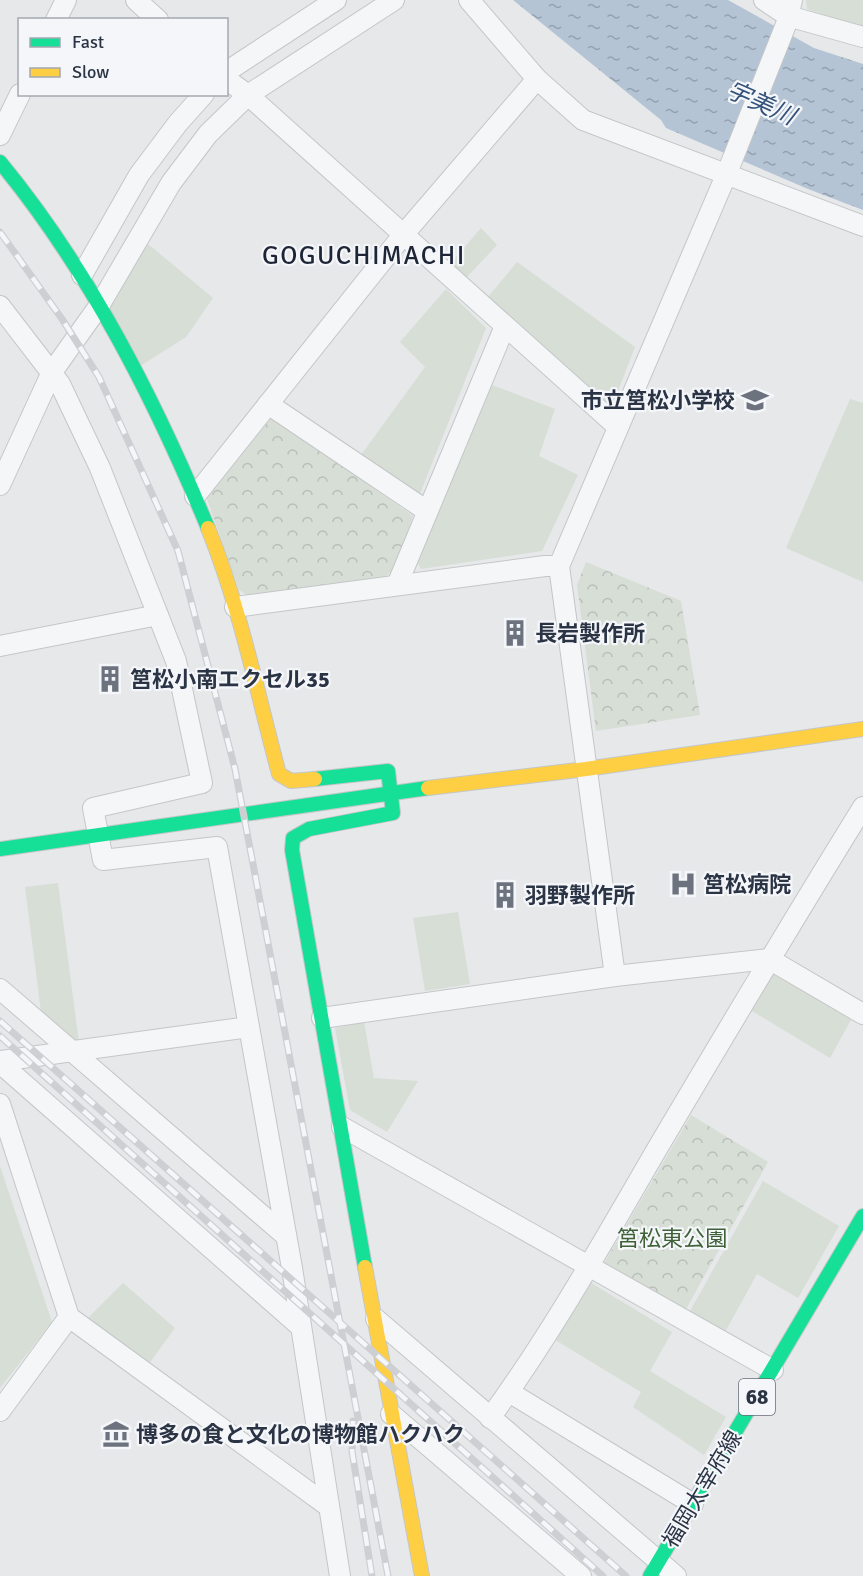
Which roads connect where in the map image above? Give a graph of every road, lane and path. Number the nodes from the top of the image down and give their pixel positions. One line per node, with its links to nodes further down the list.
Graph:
1 (66, 0): 9 (street)
2 (136, 0): 10 (street)
3 (336, 0): 7 (street)
4 (394, 0): 15 (street)
5 (469, 0): 13 (street)
6 (764, 0): 8 (street)
7 (312, 6): 12 (street)
8 (789, 13): 11 (street); 20 (street)
9 (57, 18)
10 (156, 18)
11 (863, 37)
12 (228, 70)
13 (537, 79): 20 (street); 22 (street)
14 (228, 80): 15 (street)
15 (248, 95): 22 (street); 25 (street)
16 (19, 96): 18 (street)
17 (202, 96): 23 (street)
18 (0, 135)
19 (0, 162): 23 (street)
20 (729, 167): 21 (street); 29 (street)
21 (863, 226)
22 (403, 235): 26 (street); 28 (street)
23 (82, 275): 25 (street)
24 (0, 306): 27 (street)
25 (99, 306): 27 (street); 31 (street)
26 (505, 326): 29 (street); 32 (street)
27 (52, 372): 30 (street); 36 (street)
28 (268, 404): 31 (street); 32 (street)
29 (618, 427): 33 (street)
30 (2, 476)
31 (195, 496): 35 (street)
32 (427, 511): 34 (street)
33 (559, 566): 34 (street); 39 (street)
34 (397, 585): 35 (street)
35 (235, 607): 40 (street)
36 (158, 615): 37 (street); 42 (street)
37 (0, 646)
38 (863, 729): 39 (street)
39 (586, 770): 40 (street); 45 (street)
40 (391, 793): 42 (street); 48 (street)
41 (863, 807): 44 (street)
42 (99, 835): 43 (street); 49 (street)
43 (0, 849)
44 (769, 959): 45 (street); 47 (street); 56 (street)
45 (615, 976): 48 (street)
46 (0, 989): 50 (street)
47 (863, 1014)
48 (322, 1018): 53 (street)
49 (249, 1027): 50 (street); 55 (street)
50 (72, 1053): 51 (street); 55 (street)
51 (0, 1062): 59 (street)
52 (0, 1104): 57 (street)
53 (342, 1127): 56 (street); 58 (street)
54 (863, 1216): 60 (street, 福岡太宰府線 / 68)
55 (286, 1236): 59 (street)
56 (589, 1266): 60 (street); 61 (street)
57 (69, 1317): 62 (street); 66 (street)
58 (376, 1319): 63 (street); 64 (street)
59 (302, 1327): 66 (street)
60 (773, 1370): 65 (street, 福岡太宰府線 / 68)
61 (509, 1392): 64 (street); 65 (street)
62 (0, 1411)
63 (391, 1414): 69 (street); 70 (street)
64 (490, 1418): 67 (street)
65 (693, 1504): 67 (street, 福岡太宰府線 / 68)
66 (328, 1506): 68 (street)
67 (655, 1568): 71 (street)
68 (334, 1573)
69 (422, 1576)
70 (581, 1576)
71 (676, 1576)

